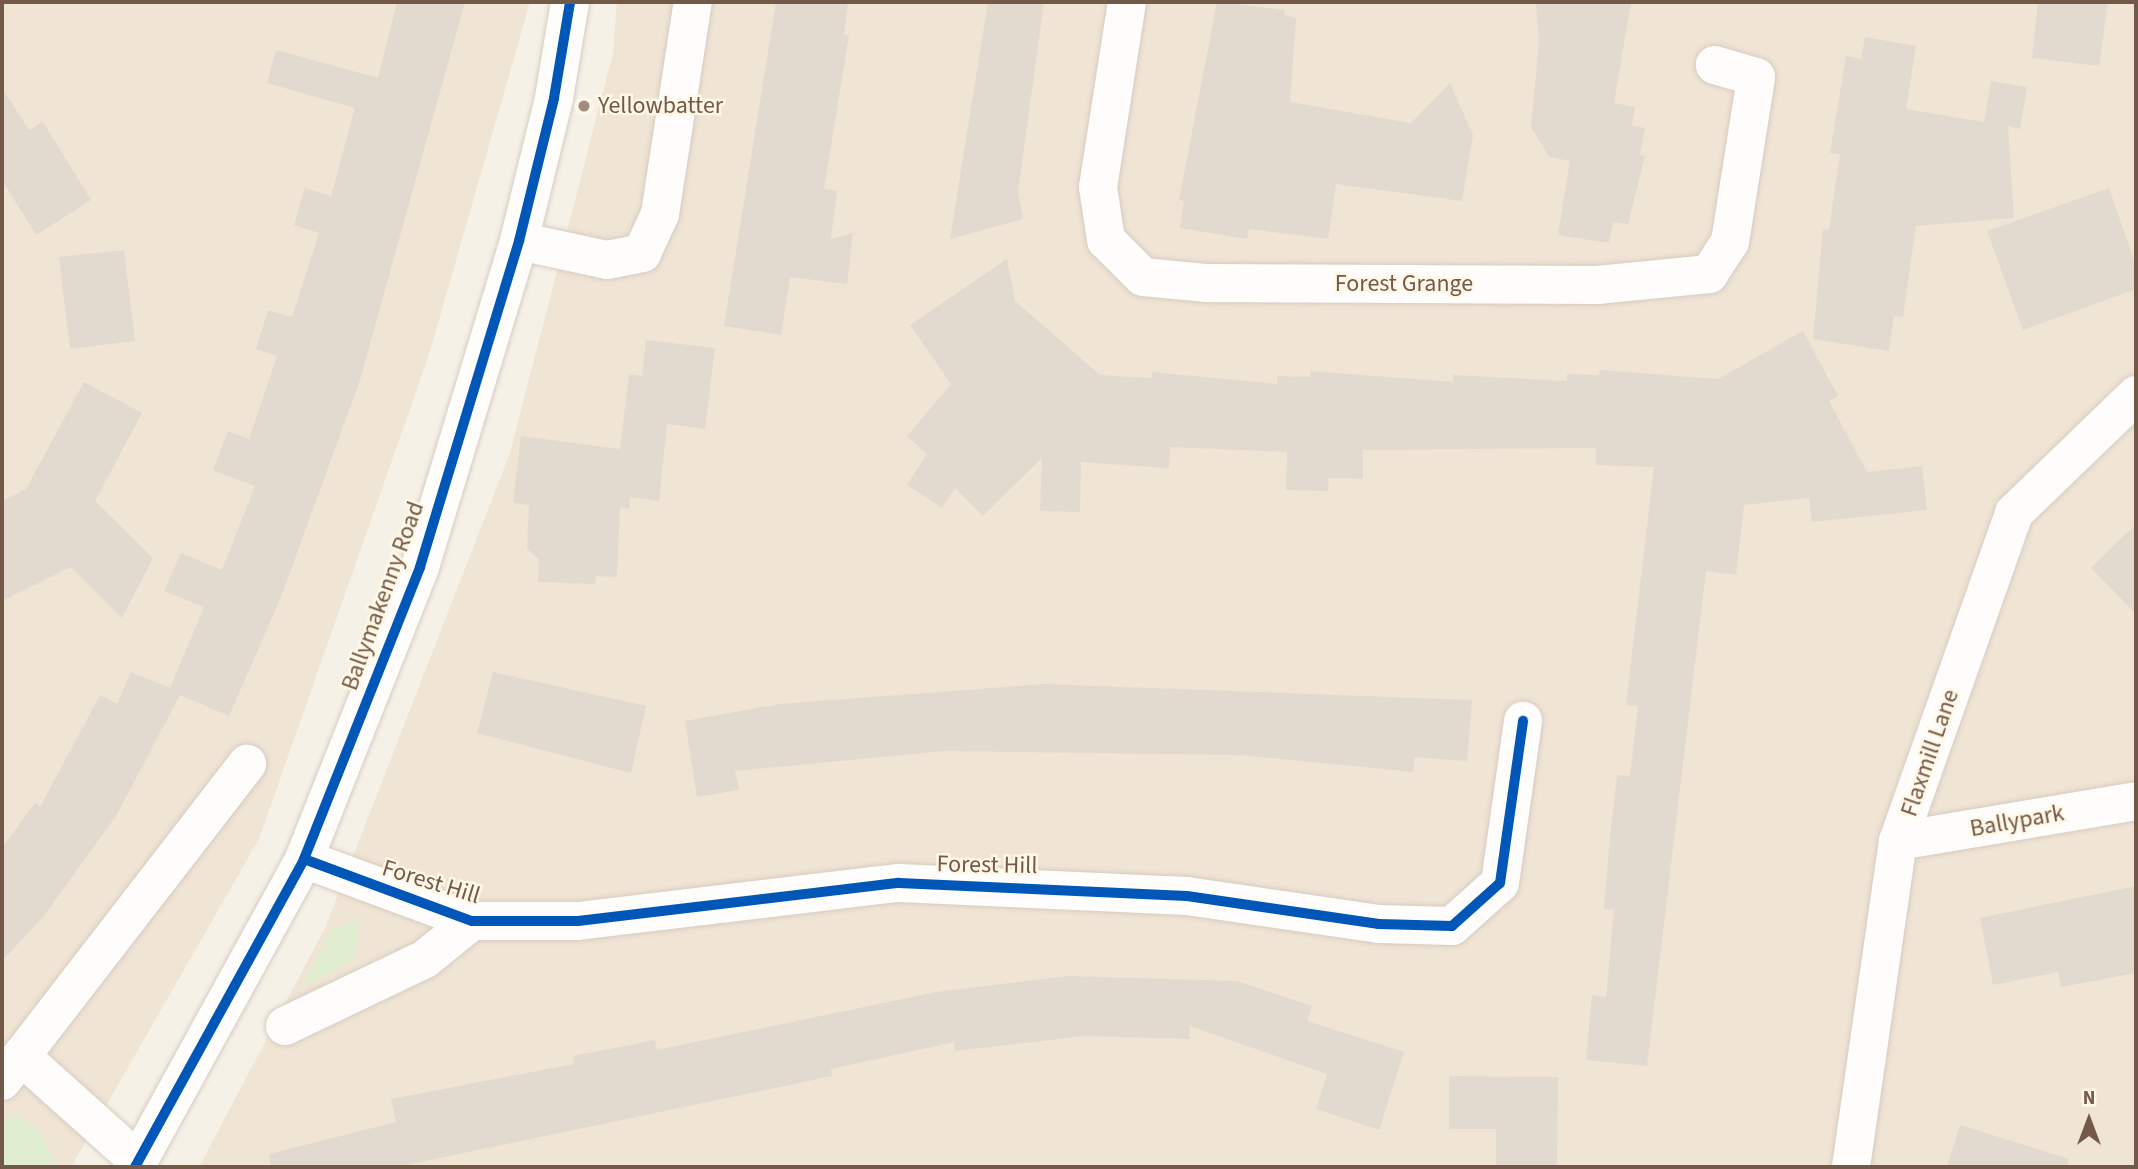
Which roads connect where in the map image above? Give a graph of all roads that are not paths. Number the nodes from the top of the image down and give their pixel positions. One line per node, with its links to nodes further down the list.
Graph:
1 (570, 2): 5 (street, Ballymakenny Road)
2 (693, 2): 5 (street)
3 (1127, 2): 4 (street, Forest Grange)
4 (1715, 65)
5 (519, 241): 11 (street, Ballymakenny Road)
6 (2136, 395): 10 (street, Flaxmill Lane)
7 (1523, 721): 12 (street, Forest Hill)
8 (247, 764): 14 (street)
9 (2136, 801): 10 (street, Ballypark)
10 (1898, 841): 16 (street, Flaxmill Lane)
11 (304, 859): 12 (street, Forest Hill); 15 (street, Ballymakenny Road)
12 (472, 921): 13 (street)
13 (285, 1026)
14 (12, 1069): 15 (street)
15 (137, 1165)
16 (1851, 1167)

